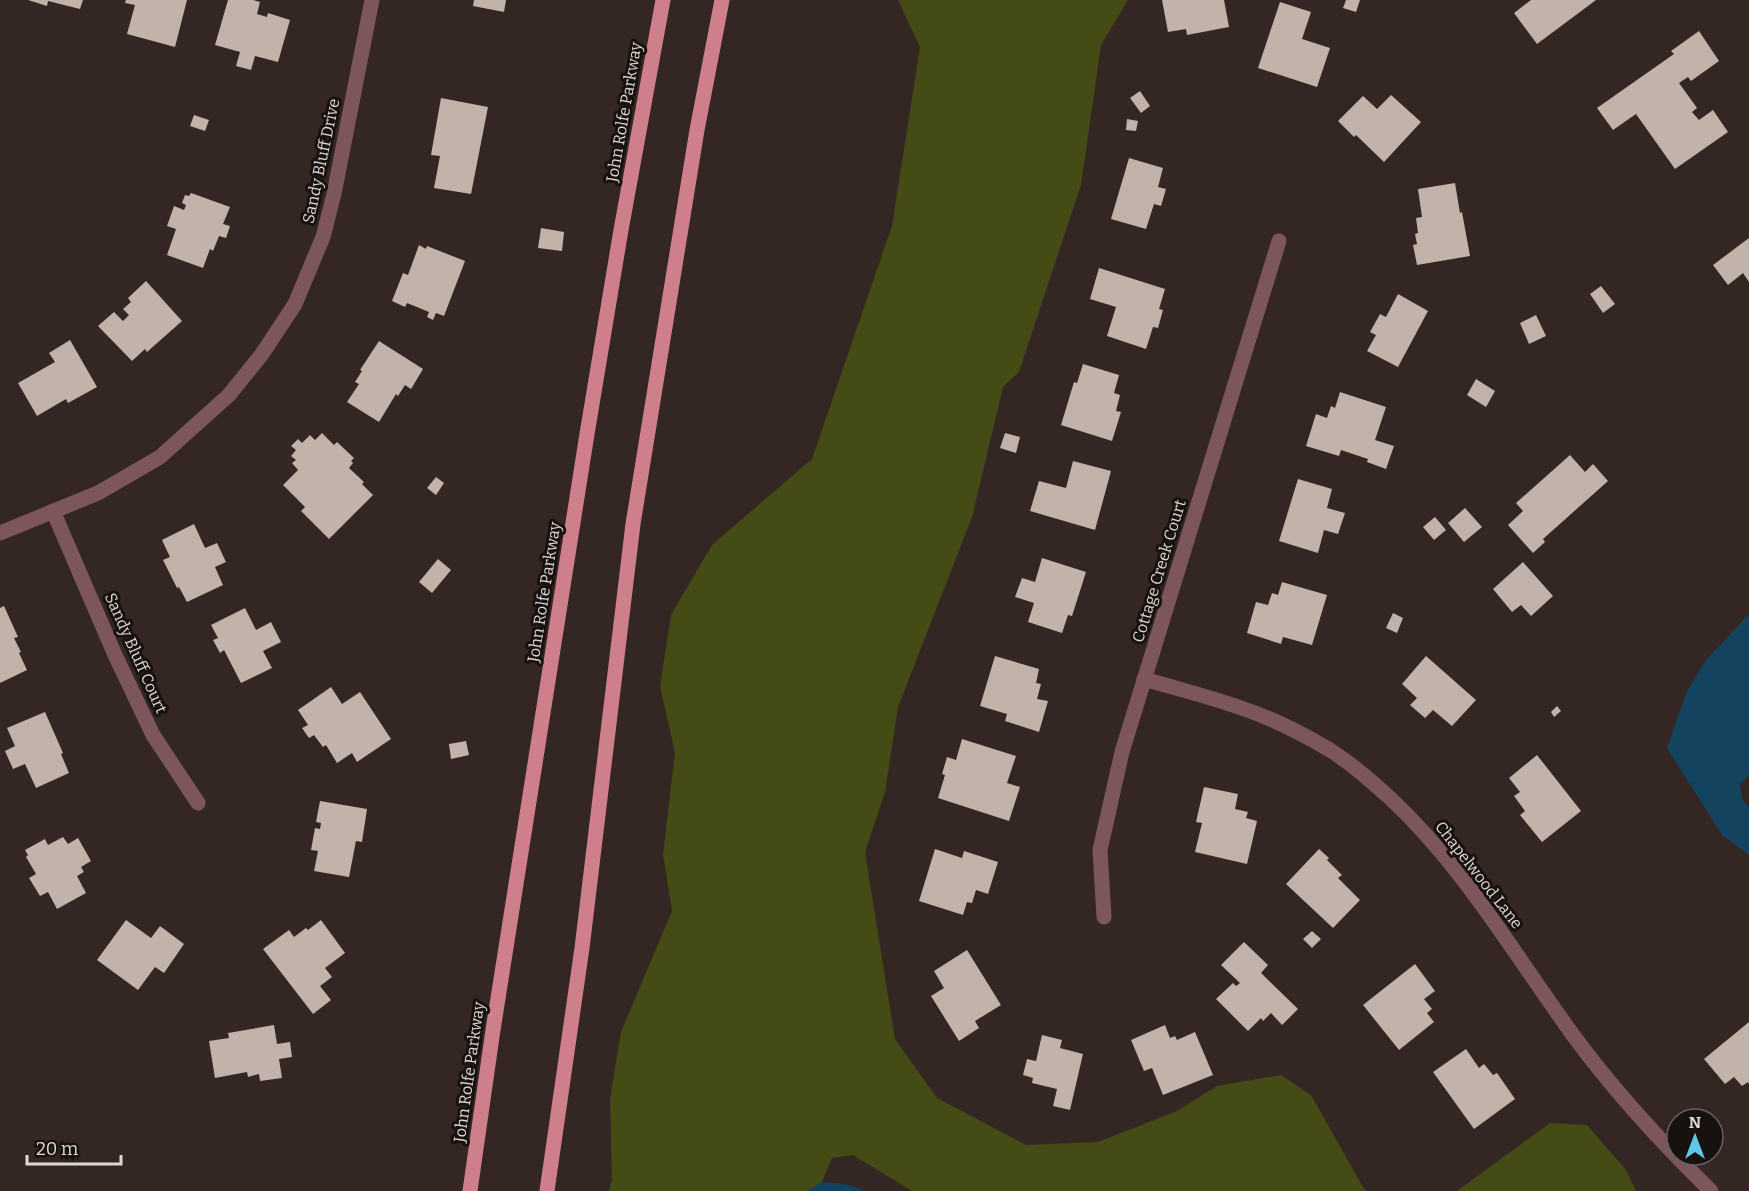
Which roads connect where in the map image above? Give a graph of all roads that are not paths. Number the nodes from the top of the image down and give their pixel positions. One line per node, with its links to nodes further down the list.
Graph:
1 (372, 0): 5 (street, Sandy Bluff Drive)
2 (663, 0): 10 (main road, John Rolfe Parkway)
3 (722, 0): 11 (main road)
4 (1279, 241): 7 (street, Cottage Creek Court)
5 (53, 511): 6 (street, Sandy Bluff Drive); 8 (street, Sandy Bluff Court)
6 (0, 533)
7 (1144, 679): 9 (street, Cottage Creek Court); 12 (street, Chapelwood Lane)
8 (198, 803)
9 (1104, 917)
10 (470, 1191)
11 (547, 1191)
12 (1711, 1191)

